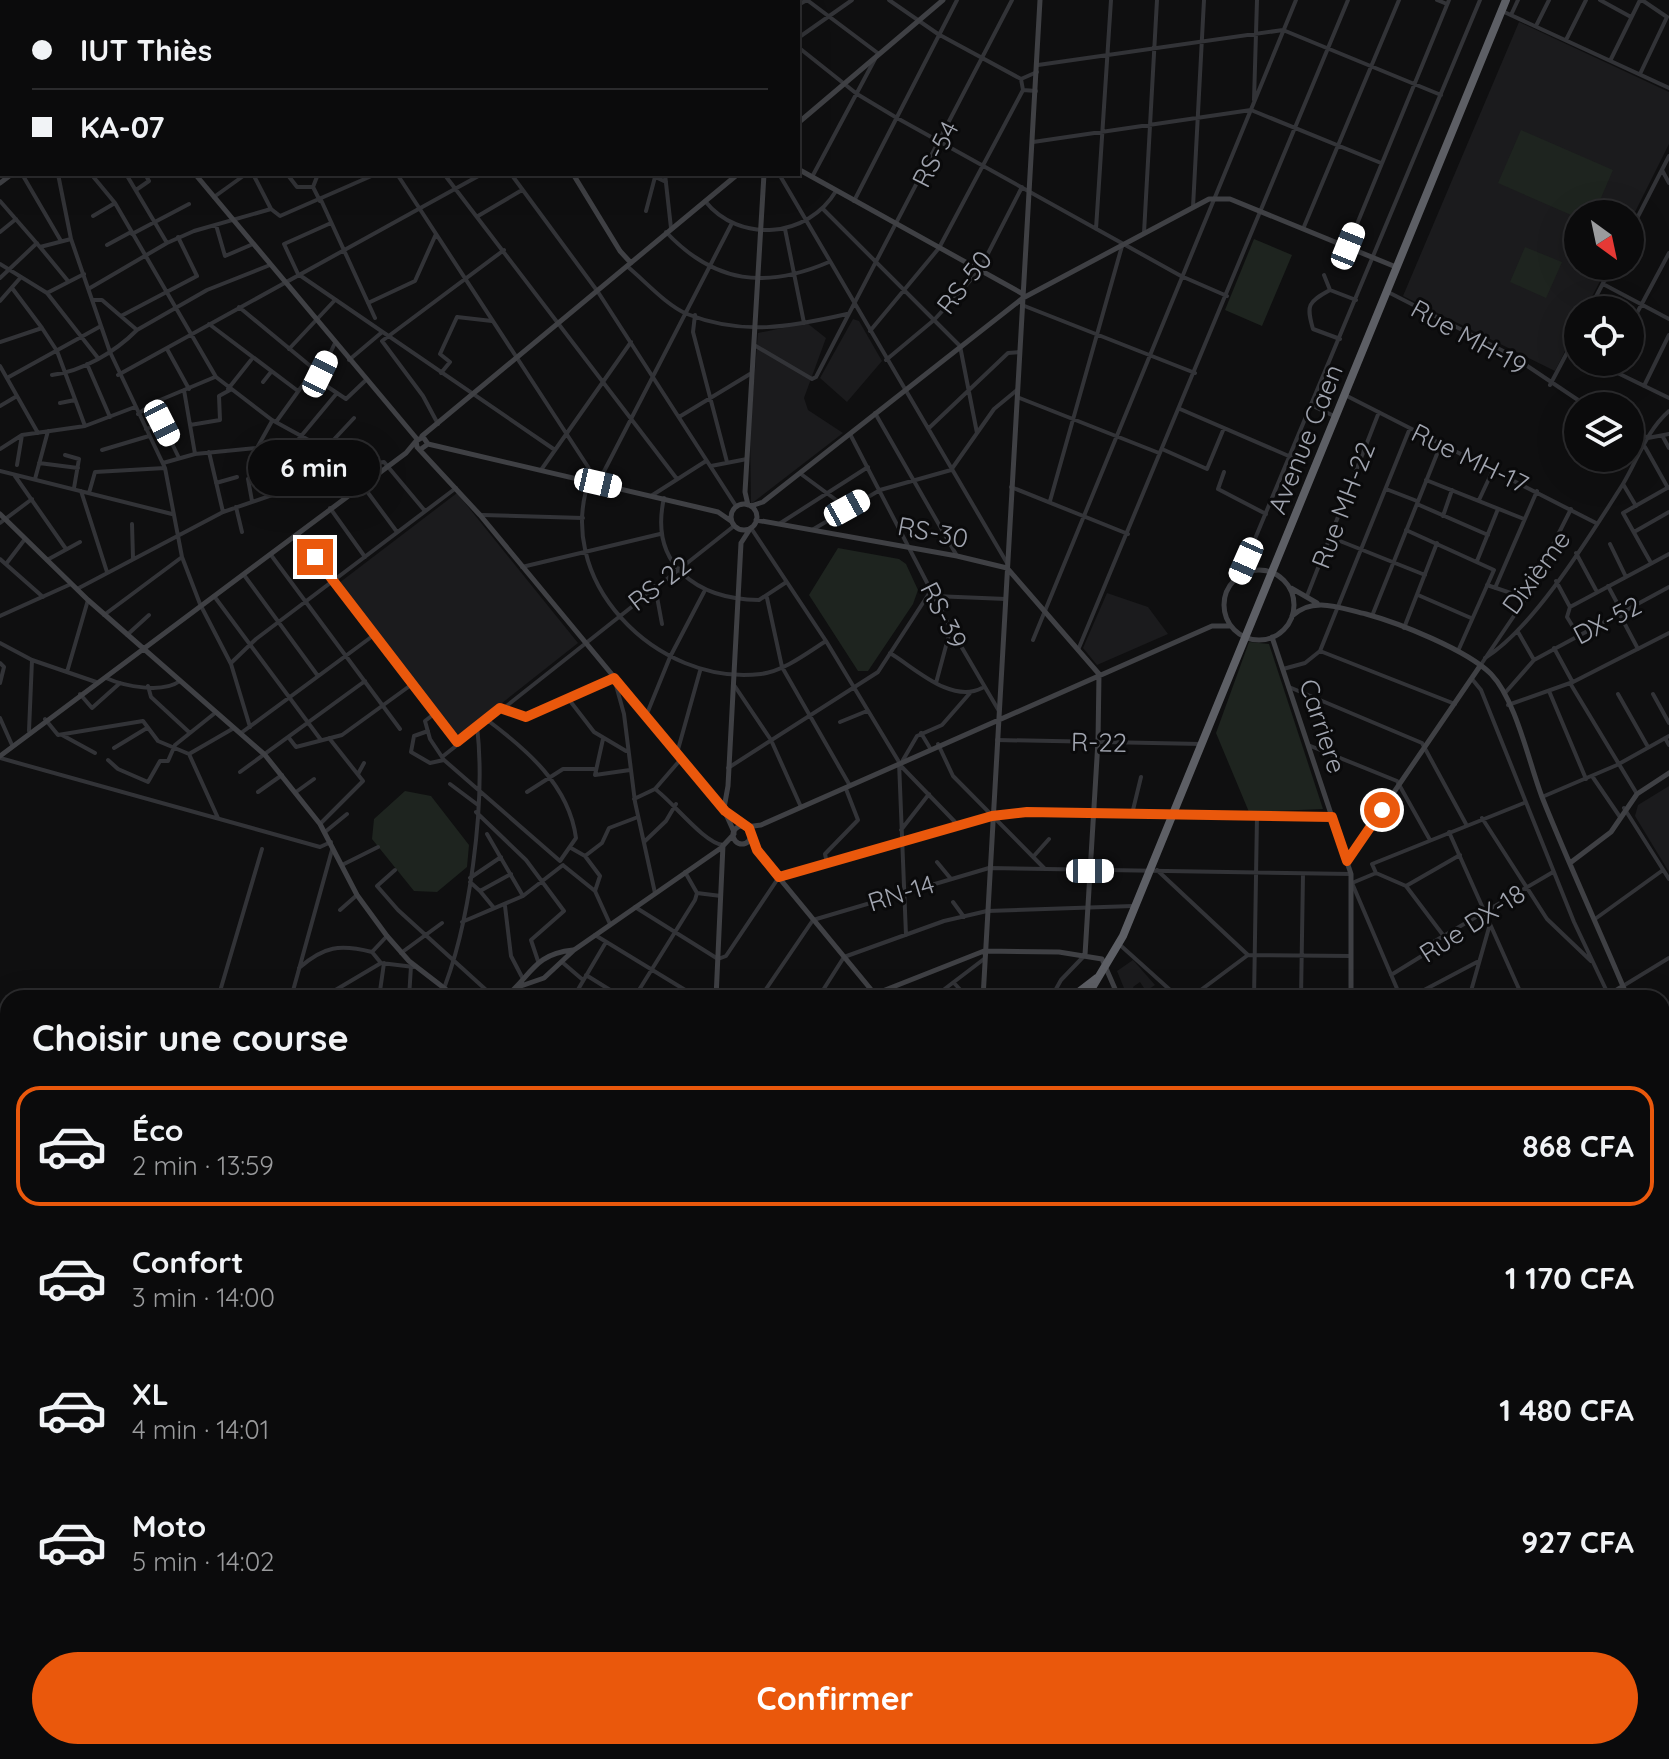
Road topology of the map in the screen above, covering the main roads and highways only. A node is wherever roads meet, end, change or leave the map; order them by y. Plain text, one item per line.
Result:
1 (1506, 0) edge
2 (1097, 978) junction
3 (1081, 990) edge
4 (1090, 990) edge

1 - 2 highway, Avenue Caen
2 - 3 highway, Avenue Caen
2 - 4 highway, Avenue Caen

